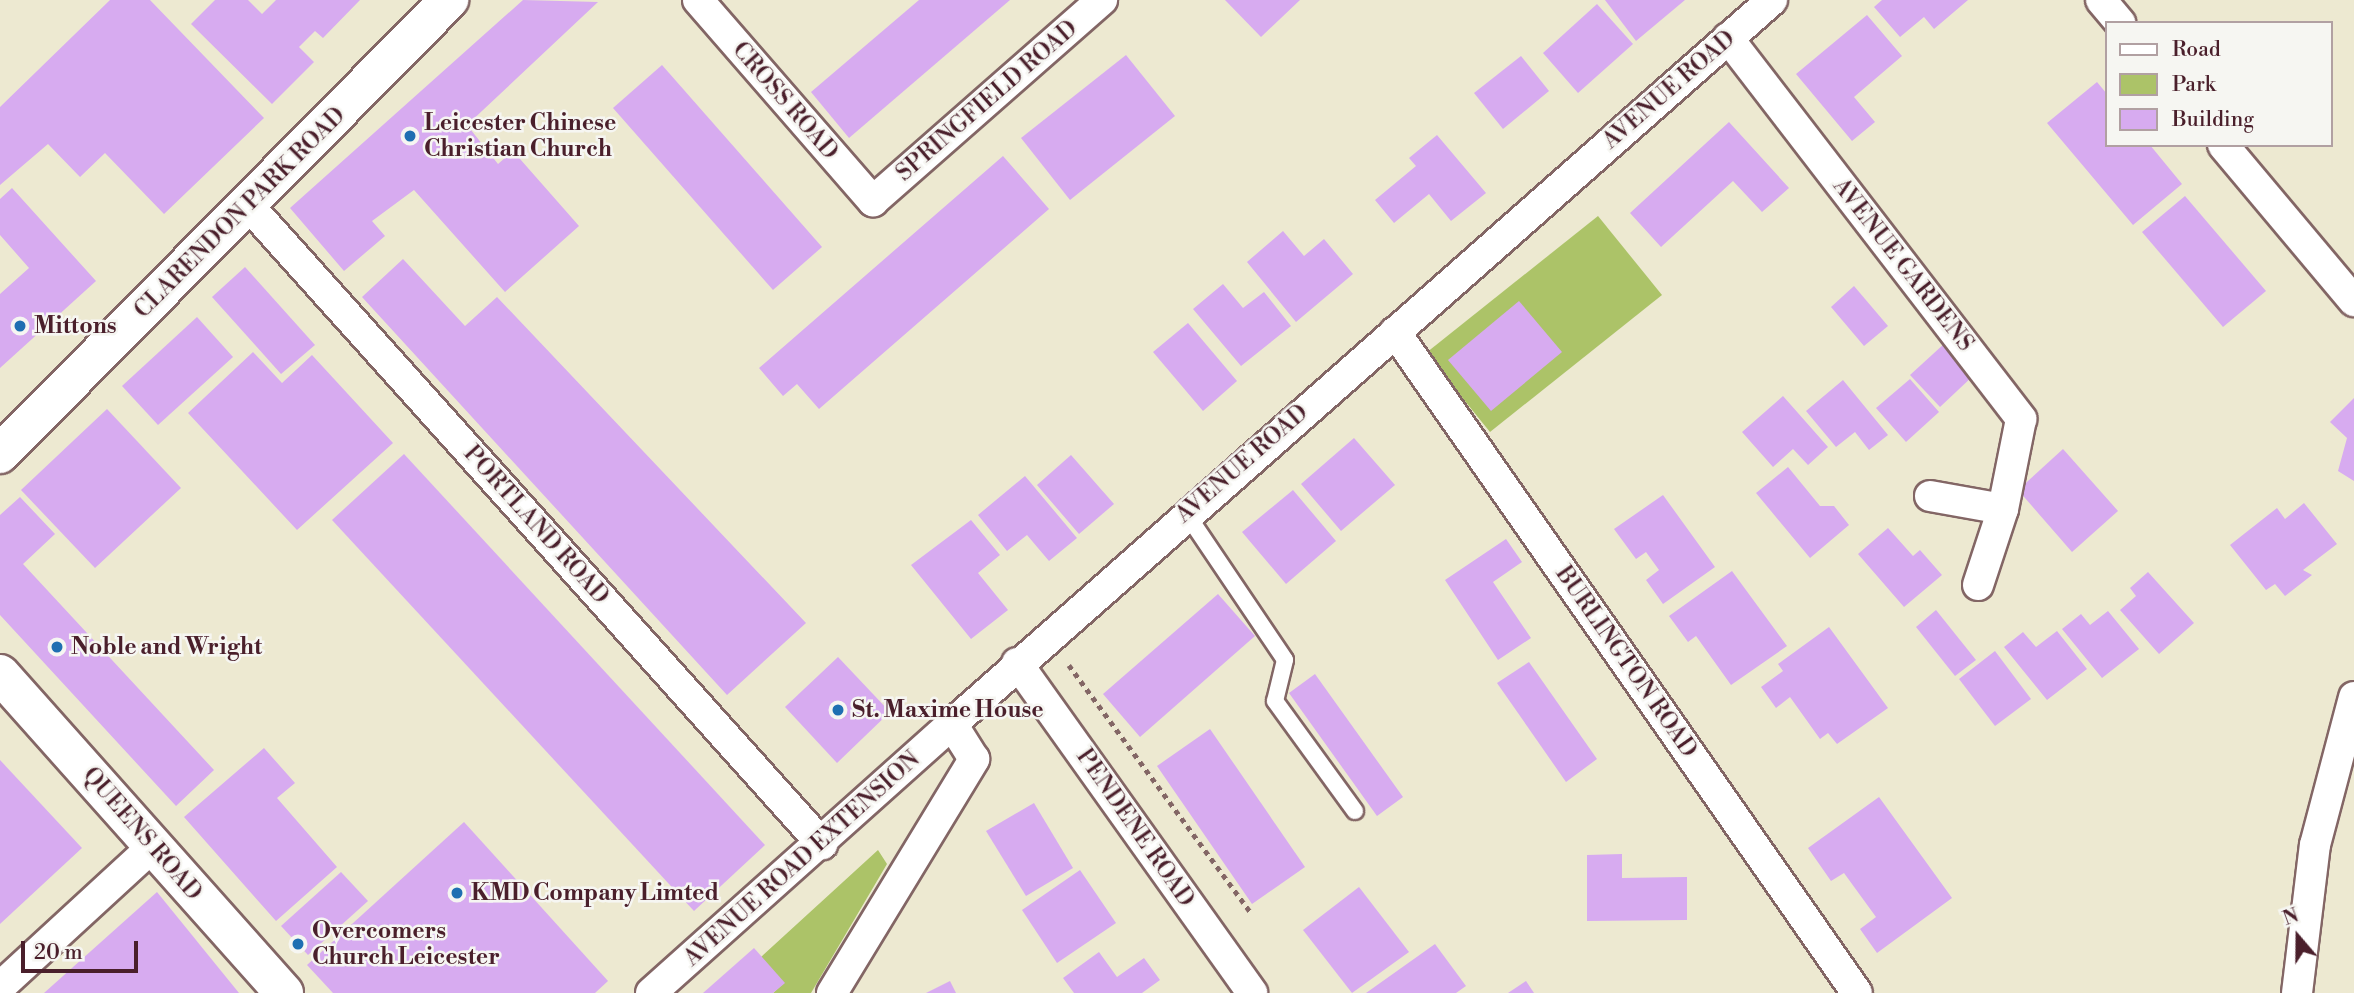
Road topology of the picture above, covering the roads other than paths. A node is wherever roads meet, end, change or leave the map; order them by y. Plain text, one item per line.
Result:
1 (449, 0) edge
2 (698, 0) edge
3 (1102, 0) edge
4 (1772, 0) edge
5 (2101, 0) edge
6 (2118, 21) edge
7 (1728, 38) junction
8 (2225, 147) edge
9 (873, 201) joint
10 (249, 206) junction
11 (2354, 301) edge
12 (1395, 332) junction
13 (0, 454) edge
14 (1930, 496) dead end
15 (2003, 509) junction
16 (1186, 513) junction
17 (1978, 585) dead end
18 (1017, 663) junction
19 (0, 674) edge
20 (2354, 697) edge
21 (953, 724) junction
22 (1354, 811) dead end
23 (822, 844) junction
24 (152, 847) junction
25 (0, 987) edge
26 (284, 993) edge
27 (651, 993) edge
28 (832, 993) edge
29 (1252, 993) edge
30 (1857, 993) edge
31 (2297, 993) edge

1 - 10 street, CLARENDON PARK ROAD
2 - 9 street, CROSS ROAD
3 - 9 street, SPRINGFIELD ROAD
4 - 7 street, AVENUE ROAD
5 - 6 street
7 - 12 street, AVENUE ROAD
7 - 15 street, AVENUE GARDENS
8 - 11 street
10 - 13 street, CLARENDON PARK ROAD
10 - 23 street, PORTLAND ROAD
12 - 16 street, AVENUE ROAD
12 - 30 street, BURLINGTON ROAD
14 - 15 street
15 - 17 street, AVENUE GARDENS
16 - 18 street, AVENUE ROAD
16 - 22 lane
18 - 21 street, AVENUE ROAD
18 - 29 street, PENDENE ROAD
19 - 24 street, QUEENS ROAD
20 - 31 street
21 - 23 street, AVENUE ROAD EXTENSION
21 - 28 street
23 - 27 street, AVENUE ROAD EXTENSION
24 - 25 street
24 - 26 street, QUEENS ROAD

